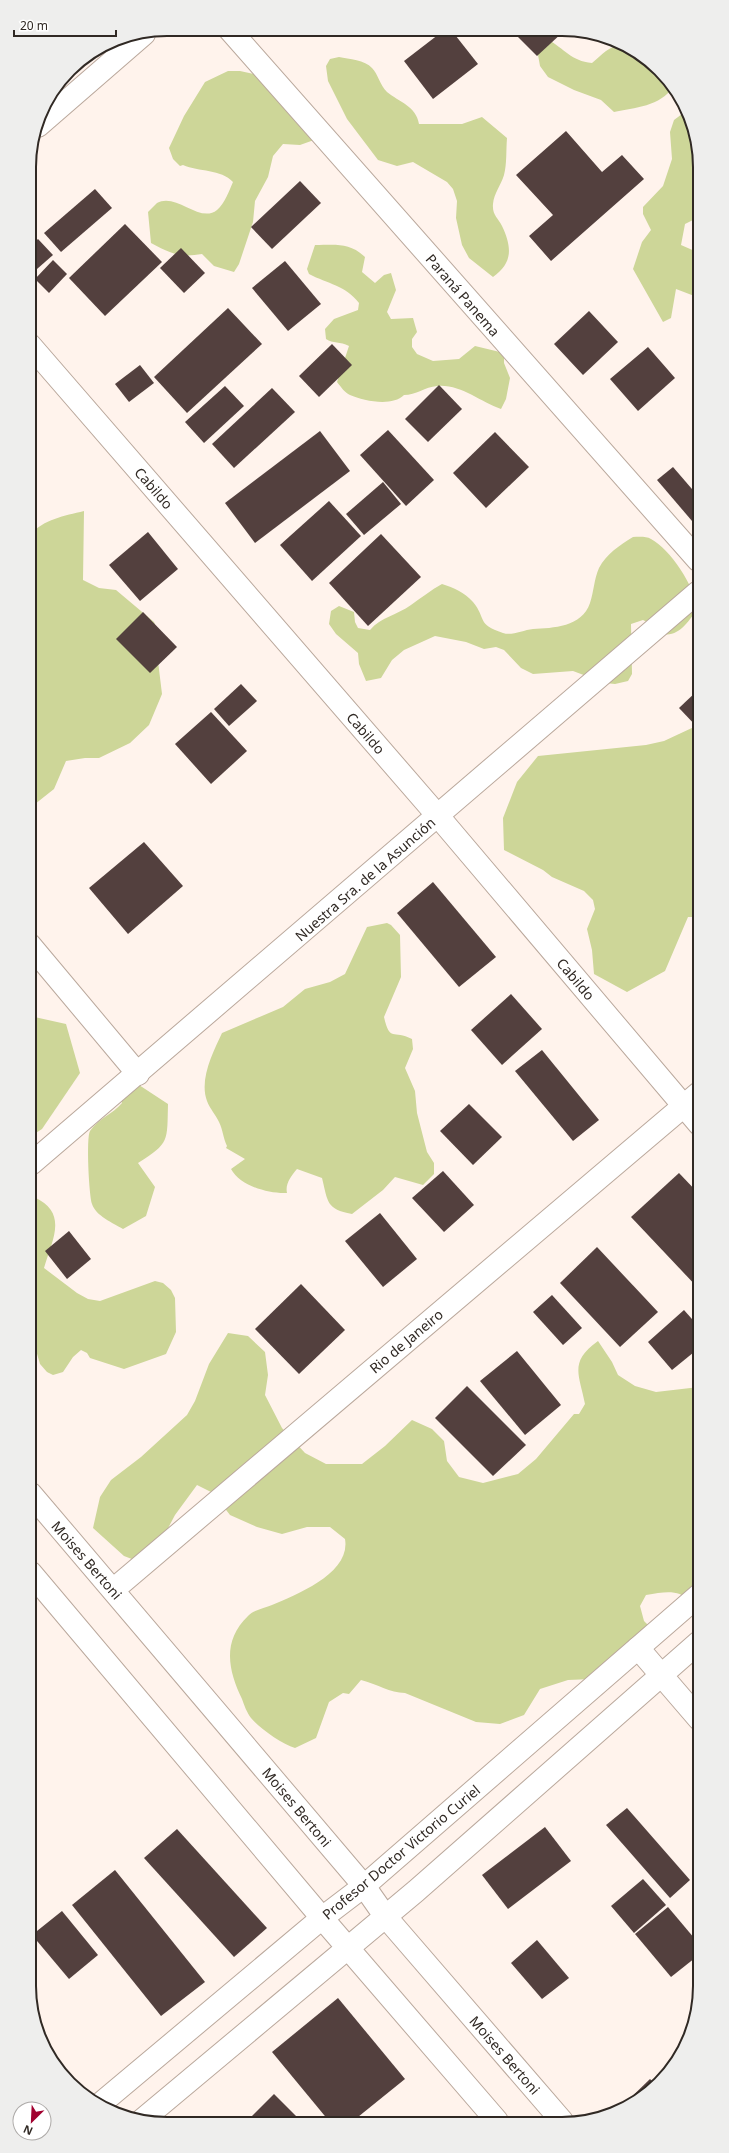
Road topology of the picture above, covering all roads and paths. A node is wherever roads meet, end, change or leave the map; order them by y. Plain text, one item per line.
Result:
1 (235, 36) edge
2 (138, 39) edge
3 (45, 120) edge
4 (36, 352) edge
5 (693, 554) edge
6 (693, 596) edge
7 (438, 816) junction
8 (36, 952) edge
9 (138, 1074) junction
10 (691, 1100) edge
11 (36, 1160) edge
12 (36, 1500) edge
13 (36, 1579) edge
14 (113, 1590) junction
15 (693, 1600) edge
16 (693, 1647) edge
17 (638, 1648) junction
18 (662, 1674) junction
19 (693, 1712) edge
20 (364, 1886) junction
21 (385, 1916) junction
22 (322, 1918) junction
23 (348, 1946) junction
24 (105, 2100) edge
25 (148, 2115) edge
26 (494, 2117) edge
27 (559, 2117) edge

1 - 5 street, Paraná Panema
2 - 3 street
4 - 7 street, Cabildo
6 - 7 street, Nuestra Sra. de la Asunción
7 - 9 street, Nuestra Sra. de la Asunción
7 - 10 street, Cabildo
8 - 9 street
9 - 11 street, Nuestra Sra. de la Asunción
10 - 14 street, Rio de Janeiro
12 - 14 street, Moises Bertoni
13 - 22 street
14 - 20 street, Moises Bertoni
15 - 17 street, Profesor Doctor Victorio Curiel
16 - 18 street
17 - 18 street
17 - 20 street, Profesor Doctor Victorio Curiel
18 - 19 street
18 - 21 street
20 - 21 street, Moises Bertoni
20 - 22 street, Profesor Doctor Victorio Curiel
21 - 23 street
21 - 27 street, Moises Bertoni
22 - 23 street
22 - 24 street, Profesor Doctor Victorio Curiel
23 - 25 street
23 - 26 street

